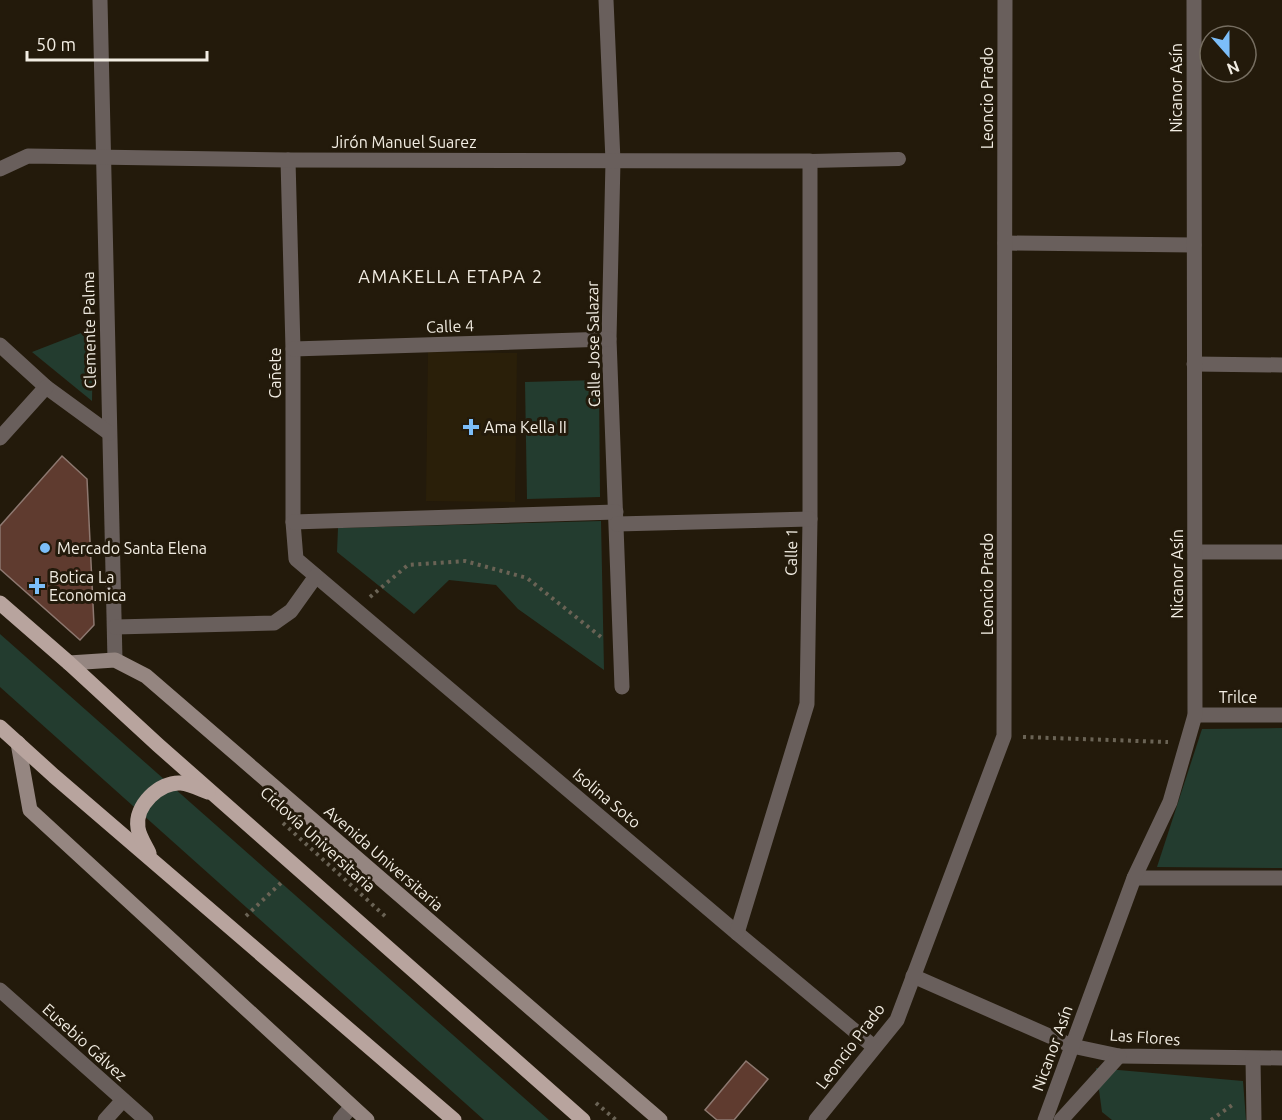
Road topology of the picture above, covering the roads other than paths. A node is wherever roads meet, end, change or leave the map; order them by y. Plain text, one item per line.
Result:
1 (100, 0) edge
2 (606, 0) edge
3 (1005, 0) edge
4 (1194, 0) edge
5 (103, 156) junction
6 (899, 159) dead end
7 (288, 160) junction
8 (613, 161) junction
9 (810, 161) junction
10 (0, 169) edge
11 (1005, 243) junction
12 (1194, 245) junction
13 (609, 339) junction
14 (0, 345) edge
15 (293, 349) junction
16 (1194, 364) junction
17 (1282, 365) edge
18 (46, 387) junction
19 (109, 434) junction
20 (0, 438) edge
21 (616, 518) junction
22 (810, 519) junction
23 (293, 522) junction
24 (1195, 552) junction
25 (1282, 552) edge
26 (316, 576) junction
27 (0, 603) edge
28 (115, 627) junction
29 (116, 660) junction
30 (69, 663) junction
31 (622, 687) dead end
32 (1195, 715) junction
33 (1282, 715) edge
34 (0, 727) edge
35 (18, 743) junction
36 (216, 794) junction
37 (151, 858) junction
38 (1134, 878) junction
39 (1282, 878) edge
40 (737, 933) junction
41 (914, 976) junction
42 (0, 990) edge
43 (1072, 1046) junction
44 (874, 1047) junction
45 (1119, 1056) junction
46 (1253, 1059) junction
47 (1282, 1059) edge
48 (123, 1100) junction
49 (351, 1107) junction
50 (1070, 1117) edge
51 (105, 1120) edge
52 (146, 1120) edge
53 (340, 1120) edge
54 (367, 1120) edge
55 (454, 1120) edge
56 (583, 1120) edge
57 (660, 1120) edge
58 (816, 1120) edge
59 (1045, 1120) edge
60 (1254, 1120) edge

1 - 5 street, Clemente Palma
2 - 8 street, Calle Jose Salazar
3 - 11 street, Leoncio Prado
4 - 12 street, Nicanor Asín
5 - 7 street, Jirón Manuel Suarez
5 - 10 street, Jirón Manuel Suarez
5 - 19 street, Clemente Palma
6 - 9 lane
7 - 8 street, Jirón Manuel Suarez
7 - 15 street, Cañete
8 - 9 street, Jirón Manuel Suarez
8 - 13 street, Calle Jose Salazar
9 - 22 street, Calle 1
11 - 12 street
11 - 41 street, Leoncio Prado
12 - 16 street, Nicanor Asín
13 - 15 street, Calle 4
13 - 21 street, Calle Jose Salazar
14 - 18 street
15 - 23 street, Cañete
16 - 17 street
16 - 24 street, Nicanor Asín
18 - 19 street
18 - 20 street
19 - 28 street, Clemente Palma
21 - 22 street
21 - 23 street
21 - 31 street, Calle Jose Salazar
22 - 40 street, Calle 1
23 - 26 street, Cañete
24 - 25 street
24 - 32 street, Nicanor Asín
26 - 28 street
26 - 40 street, Isolina Soto
27 - 30 main road
28 - 29 street, Clemente Palma
29 - 30 main road
29 - 57 main road, Avenida Universitaria
30 - 36 main road
32 - 33 street, Trilce
32 - 38 street, Nicanor Asín
34 - 35 main road
35 - 37 main road
35 - 49 main road
36 - 37 main road
36 - 56 main road
37 - 55 main road
38 - 39 street
38 - 43 street, Nicanor Asín
40 - 44 street, Isolina Soto
41 - 43 street, Las Flores
41 - 44 street, Leoncio Prado
42 - 48 street, Eusebio Gálvez
43 - 45 street, Las Flores
43 - 59 street, Nicanor Asín
44 - 58 street, Leoncio Prado
45 - 46 street, Las Flores
45 - 50 street
46 - 47 street, Las Flores
46 - 60 street
48 - 51 street
48 - 52 street, Eusebio Gálvez
49 - 53 street
49 - 54 main road

